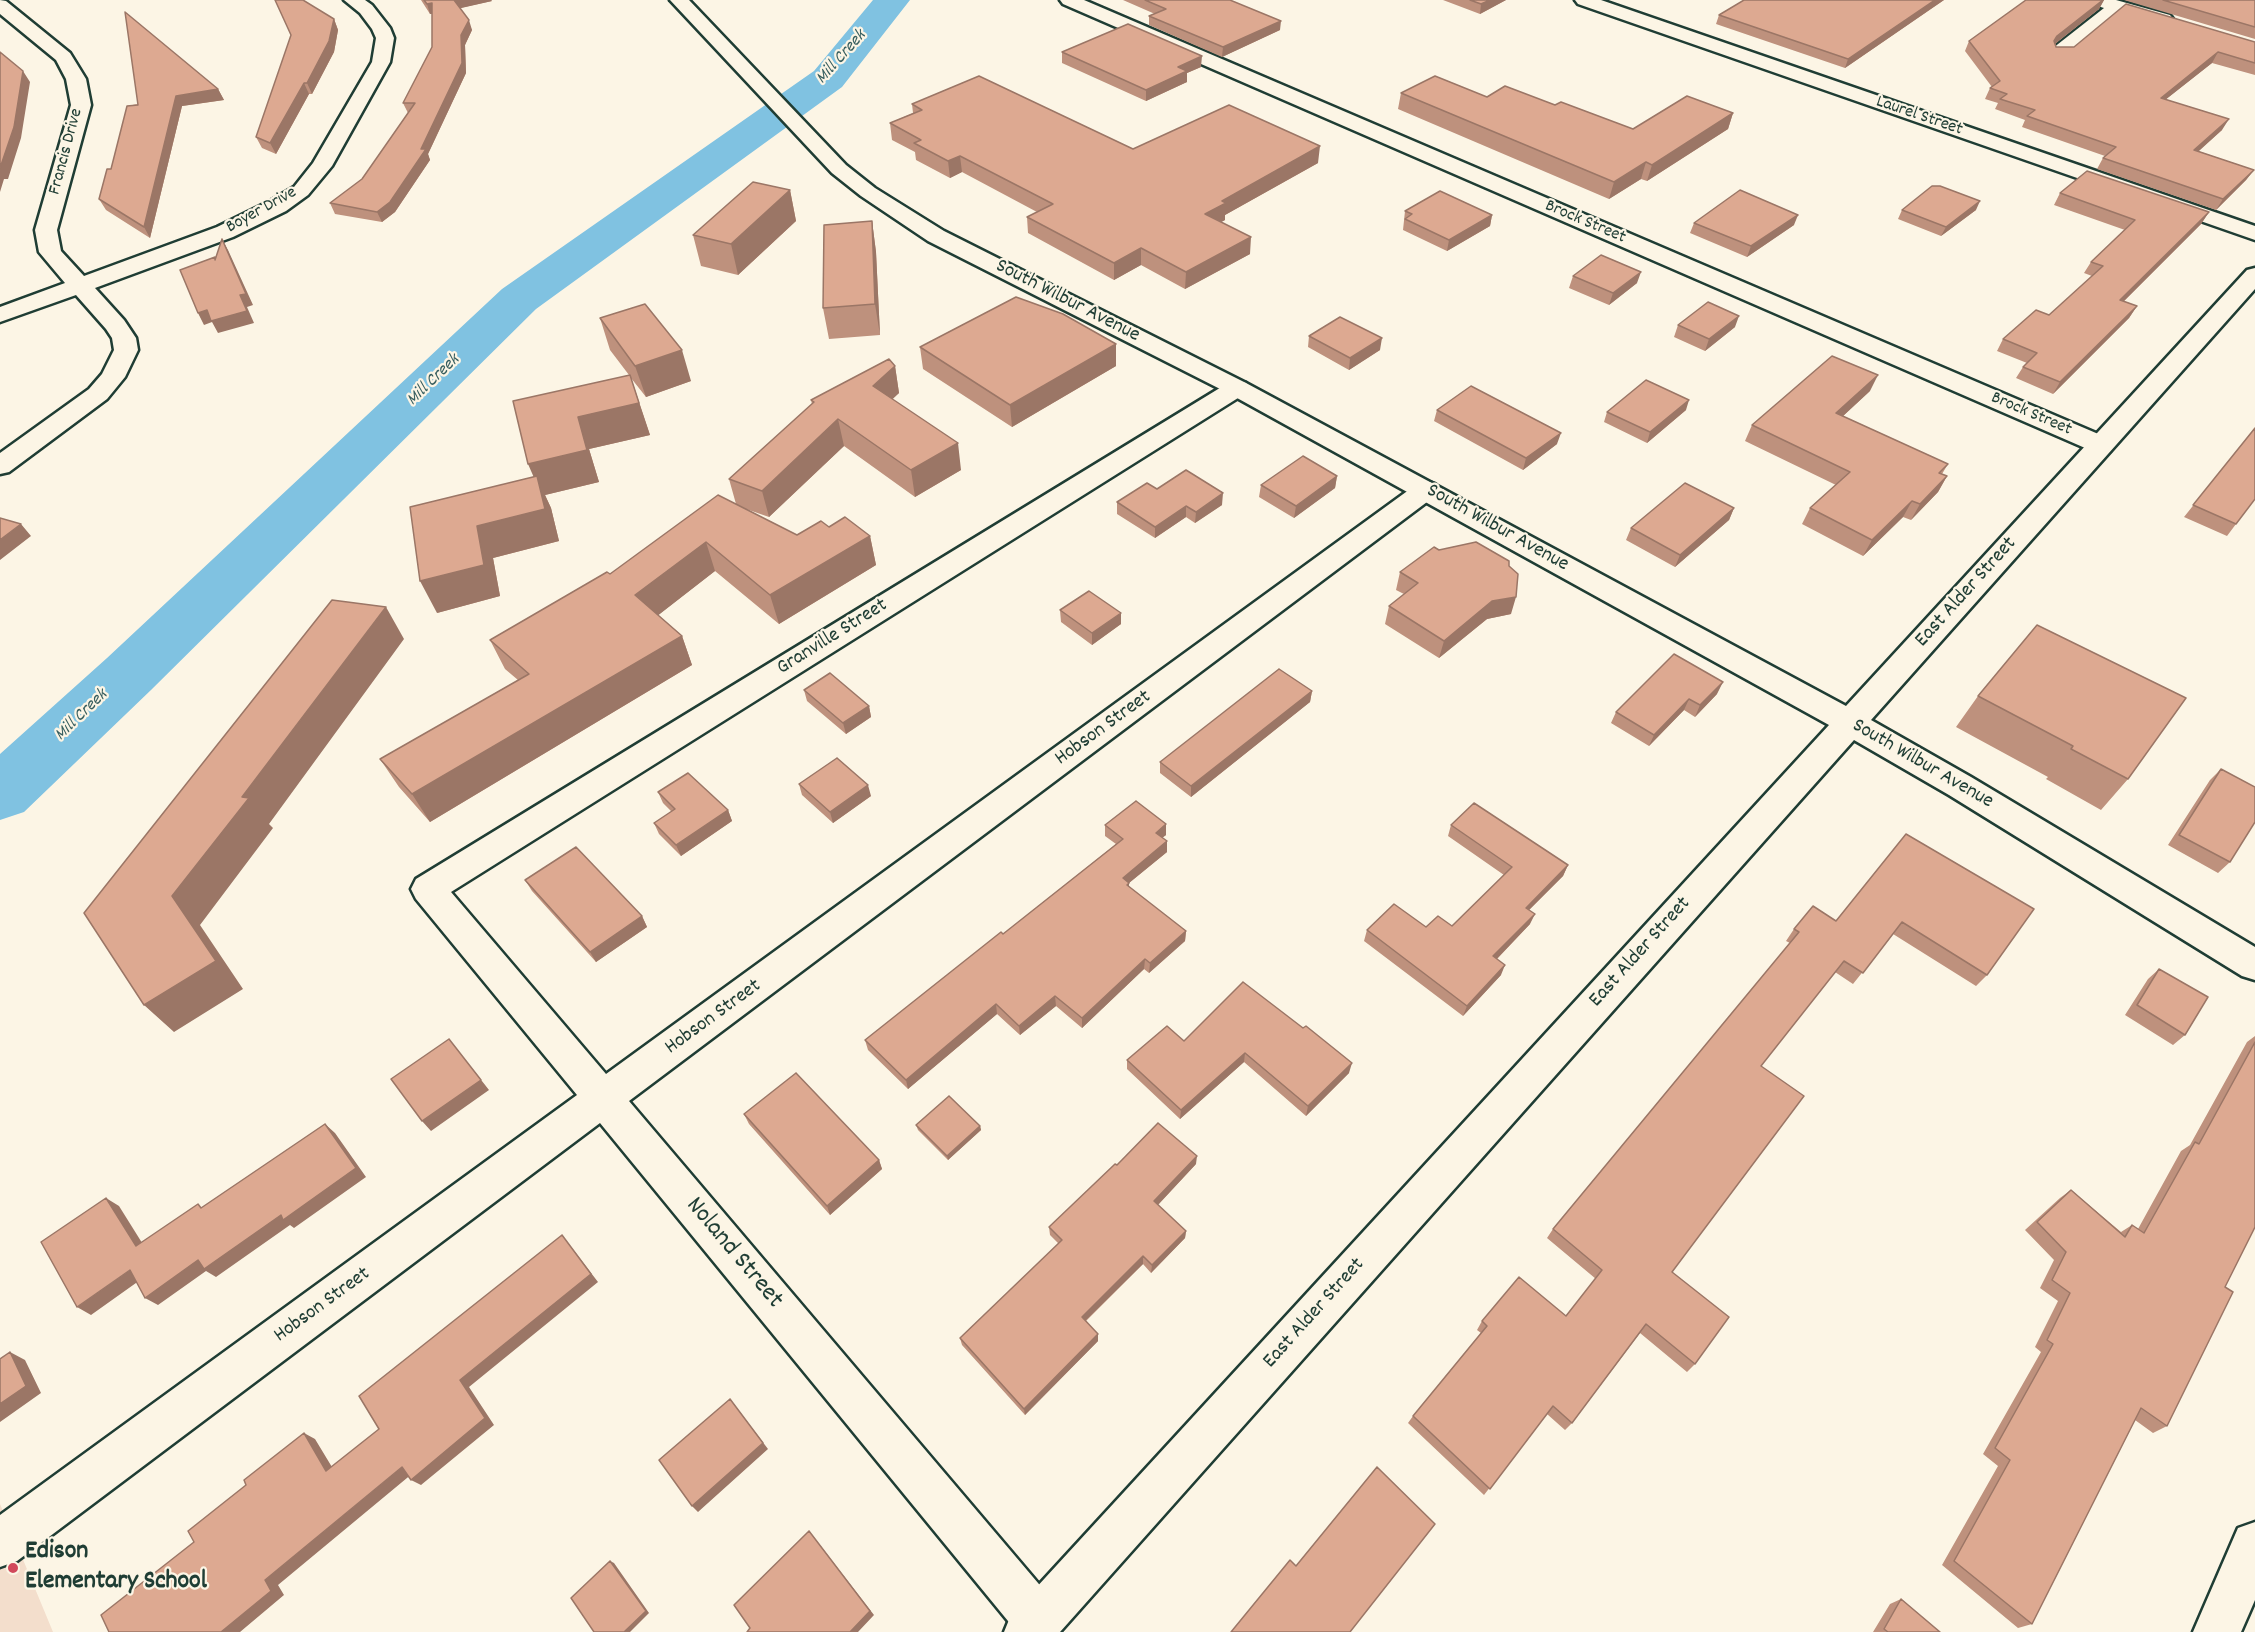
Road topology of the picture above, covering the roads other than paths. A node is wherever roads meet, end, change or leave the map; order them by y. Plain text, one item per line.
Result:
1 (353, 0) edge
2 (679, 0) edge
3 (1069, 0) edge
4 (1584, 0) edge
5 (2097, 0) edge
6 (0, 4) edge
7 (2117, 6) junction
8 (2186, 26) edge
9 (2060, 52) edge
10 (2255, 233) edge
11 (2253, 279) edge
12 (78, 286) junction
13 (0, 315) edge
14 (1237, 388) junction
15 (2101, 445) junction
16 (0, 466) edge
17 (1426, 490) junction
18 (1849, 722) junction
19 (428, 889) joint
20 (2255, 965) edge
21 (604, 1099) junction
22 (0, 1544) edge
23 (2255, 1545) edge
24 (1033, 1626) edge
25 (2217, 1632) edge

1 - 12 street, Boyer Drive
2 - 14 street, South Wilbur Avenue
3 - 15 street, Brock Street
4 - 10 street, Laurel Street
5 - 7 street
6 - 12 street, Francis Drive
7 - 8 street
7 - 9 street
11 - 15 street, East Alder Street
12 - 13 street, Boyer Drive
12 - 16 street, Francis Drive
14 - 17 street, South Wilbur Avenue
14 - 19 street, Granville Street
15 - 18 street, East Alder Street
17 - 18 street, South Wilbur Avenue
17 - 21 street, Hobson Street
18 - 20 street, South Wilbur Avenue
18 - 24 street, East Alder Street
19 - 21 street, Noland Street
21 - 22 street, Hobson Street
21 - 24 street, Noland Street
23 - 25 street

